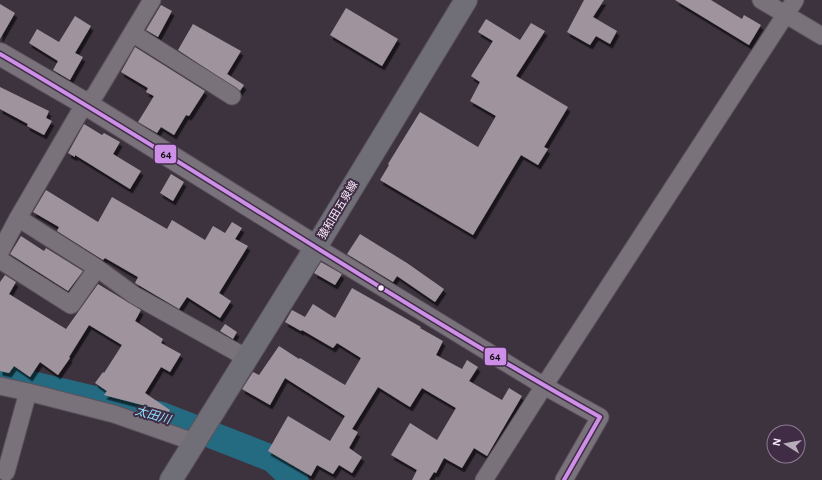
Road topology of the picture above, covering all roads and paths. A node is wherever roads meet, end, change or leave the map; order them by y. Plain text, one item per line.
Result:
1 (152, 0) edge
2 (466, 0) edge
3 (761, 0) edge
4 (795, 0) edge
5 (786, 15) junction
6 (132, 33) junction
7 (822, 36) edge
8 (0, 54) edge
9 (232, 96) dead end
10 (86, 104) junction
11 (18, 218) junction
12 (316, 247) junction
13 (0, 252) edge
14 (0, 260) edge
15 (97, 268) junction
16 (247, 358) junction
17 (0, 386) edge
18 (544, 386) junction
19 (28, 392) junction
20 (194, 442) junction
21 (6, 472) dead end
22 (171, 480) edge
23 (484, 480) edge
24 (564, 480) edge

1 - 6 street
2 - 12 main road, 猿和田五泉線
3 - 5 street
4 - 5 street
5 - 7 street
5 - 18 street
6 - 9 street
6 - 10 street
8 - 10 street
10 - 11 street
10 - 12 street
11 - 13 street
11 - 15 street
12 - 16 main road, 猿和田五泉線
12 - 18 street
14 - 15 street
15 - 16 street
16 - 20 main road, 猿和田五泉線
17 - 19 street
18 - 23 street
18 - 24 street
19 - 20 street
19 - 21 street
20 - 22 main road, 猿和田五泉線

